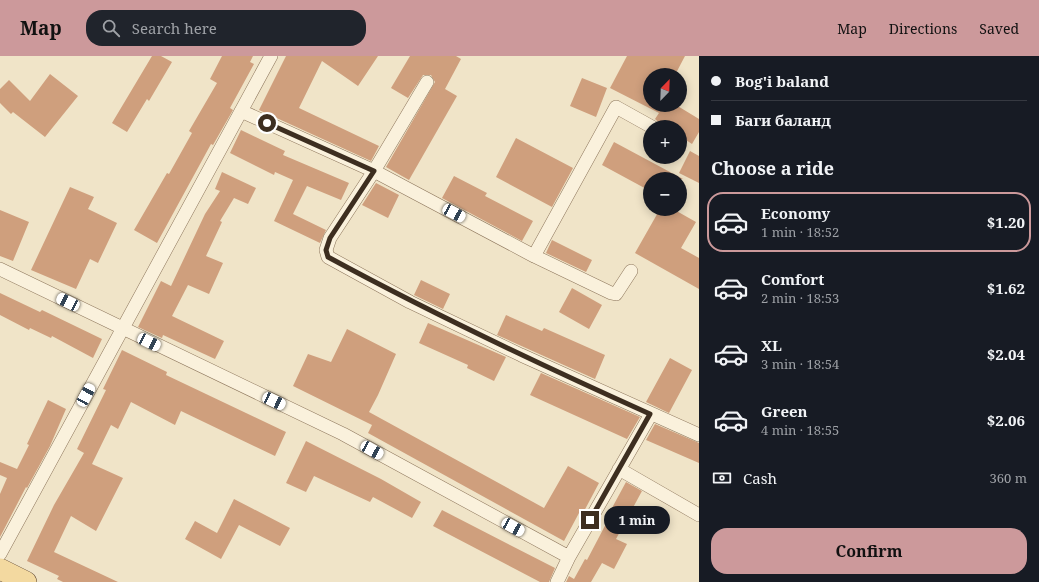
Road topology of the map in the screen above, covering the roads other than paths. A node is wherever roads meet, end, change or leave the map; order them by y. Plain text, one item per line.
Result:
1 (271, 56) edge
2 (427, 82) dead end
3 (241, 111) junction
4 (643, 122) edge
5 (374, 171) junction
6 (534, 256) junction
7 (0, 269) edge
8 (631, 271) dead end
9 (122, 328) junction
10 (650, 414) junction
11 (699, 434) edge
12 (619, 469) junction
13 (699, 515) edge
14 (0, 554) edge
15 (569, 557) junction
16 (0, 569) edge
17 (26, 582) edge
18 (557, 582) edge

1 - 3 street
2 - 5 street
3 - 5 street
3 - 9 street
4 - 6 street
5 - 6 street
5 - 10 street
6 - 8 street
7 - 9 street
9 - 14 street
9 - 15 street
10 - 11 street
10 - 12 street
12 - 13 street
12 - 15 street
15 - 18 street
16 - 17 main road

